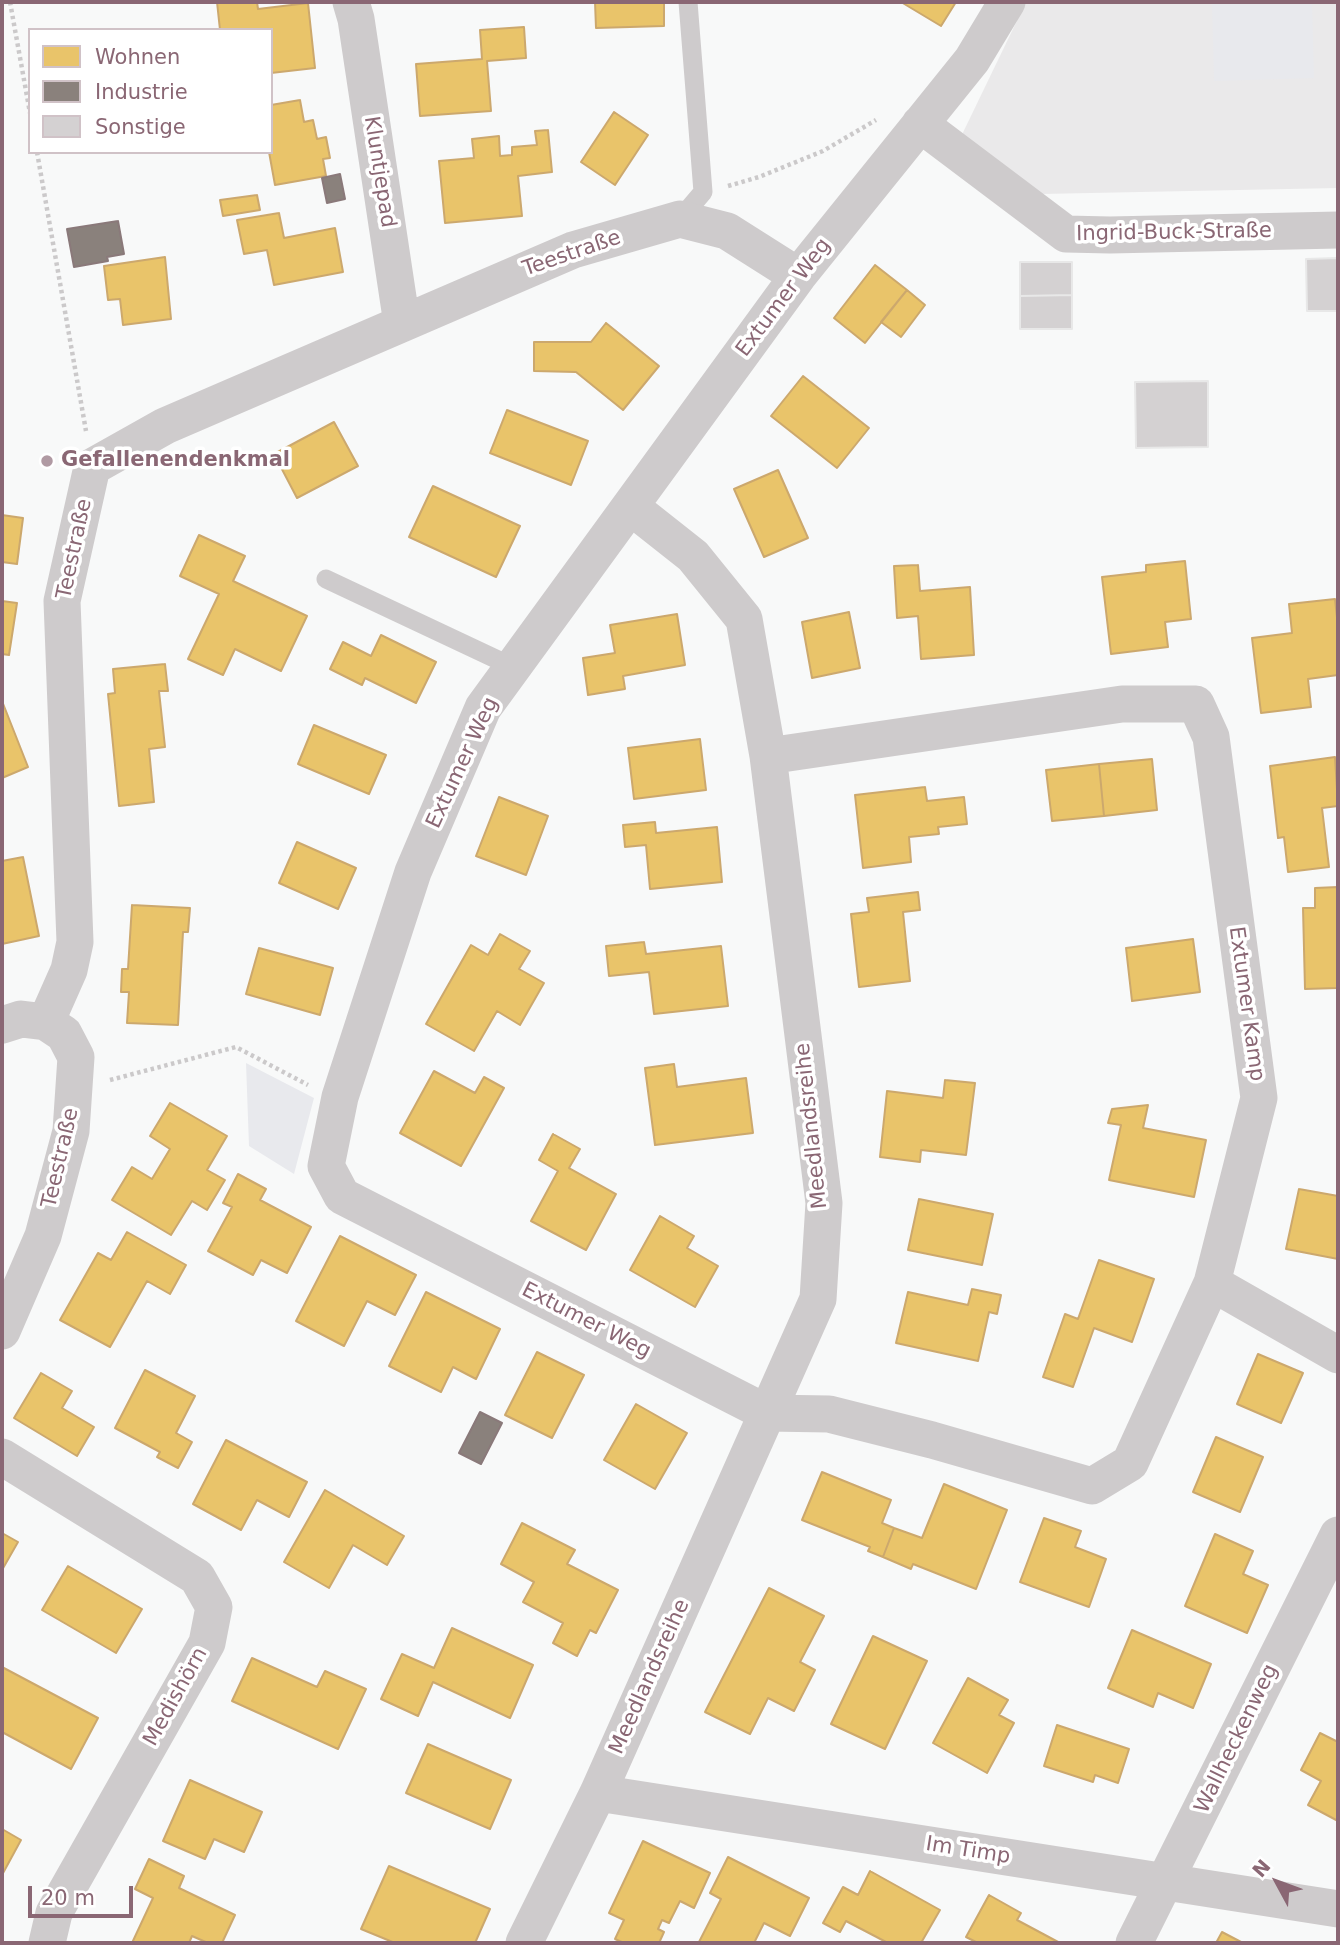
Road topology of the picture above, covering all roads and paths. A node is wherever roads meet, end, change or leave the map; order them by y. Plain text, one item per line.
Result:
1 (10, 2) edge
2 (688, 2) edge
3 (1007, 2) edge
4 (359, 8) edge
5 (28, 102) edge
6 (878, 118) dead end
7 (920, 124) junction
8 (37, 154) edge
9 (691, 206) junction
10 (1338, 230) edge
11 (798, 276) junction
12 (402, 324) junction
13 (92, 467) junction
14 (631, 507) junction
15 (326, 579) dead end
16 (513, 667) junction
17 (768, 756) junction
18 (46, 1022) junction
19 (2, 1025) edge
20 (76, 1089) junction
21 (339, 1101) junction
22 (1212, 1283) junction
23 (2, 1331) edge
24 (1338, 1355) edge
25 (767, 1413) junction
26 (2, 1457) edge
27 (1338, 1535) edge
28 (598, 1793) junction
29 (1163, 1881) junction
30 (1338, 1909) edge
31 (47, 1943) edge
32 (524, 1943) edge
33 (1134, 1943) edge

1 - 5 path
2 - 9 lane
3 - 7 street, Extumer Weg
4 - 12 street, Kluntjepad
6 - 9 path
7 - 10 street, Ingrid-Buck-Straße
7 - 11 street, Extumer Weg
8 - 13 path
9 - 11 street
9 - 12 street, Teestraße
11 - 14 street, Extumer Weg
12 - 13 street, Teestraße
13 - 18 street, Teestraße
14 - 16 street, Extumer Weg
14 - 17 street, Meedlandsreihe
15 - 16 lane
16 - 21 street, Extumer Weg
17 - 22 street, Extumer Kamp
17 - 25 street, Meedlandsreihe
18 - 19 street
18 - 20 street, Teestraße
20 - 21 path
20 - 23 street, Teestraße
21 - 25 street, Extumer Weg
22 - 24 street
22 - 25 street, Extumer Kamp
25 - 28 street, Meedlandsreihe
26 - 31 street, Medishörn
27 - 29 street, Wallheckenweg
28 - 29 street, Im Timp
28 - 32 street, Meedlandsreihe
29 - 30 street, Im Timp
29 - 33 street, Wallheckenweg

